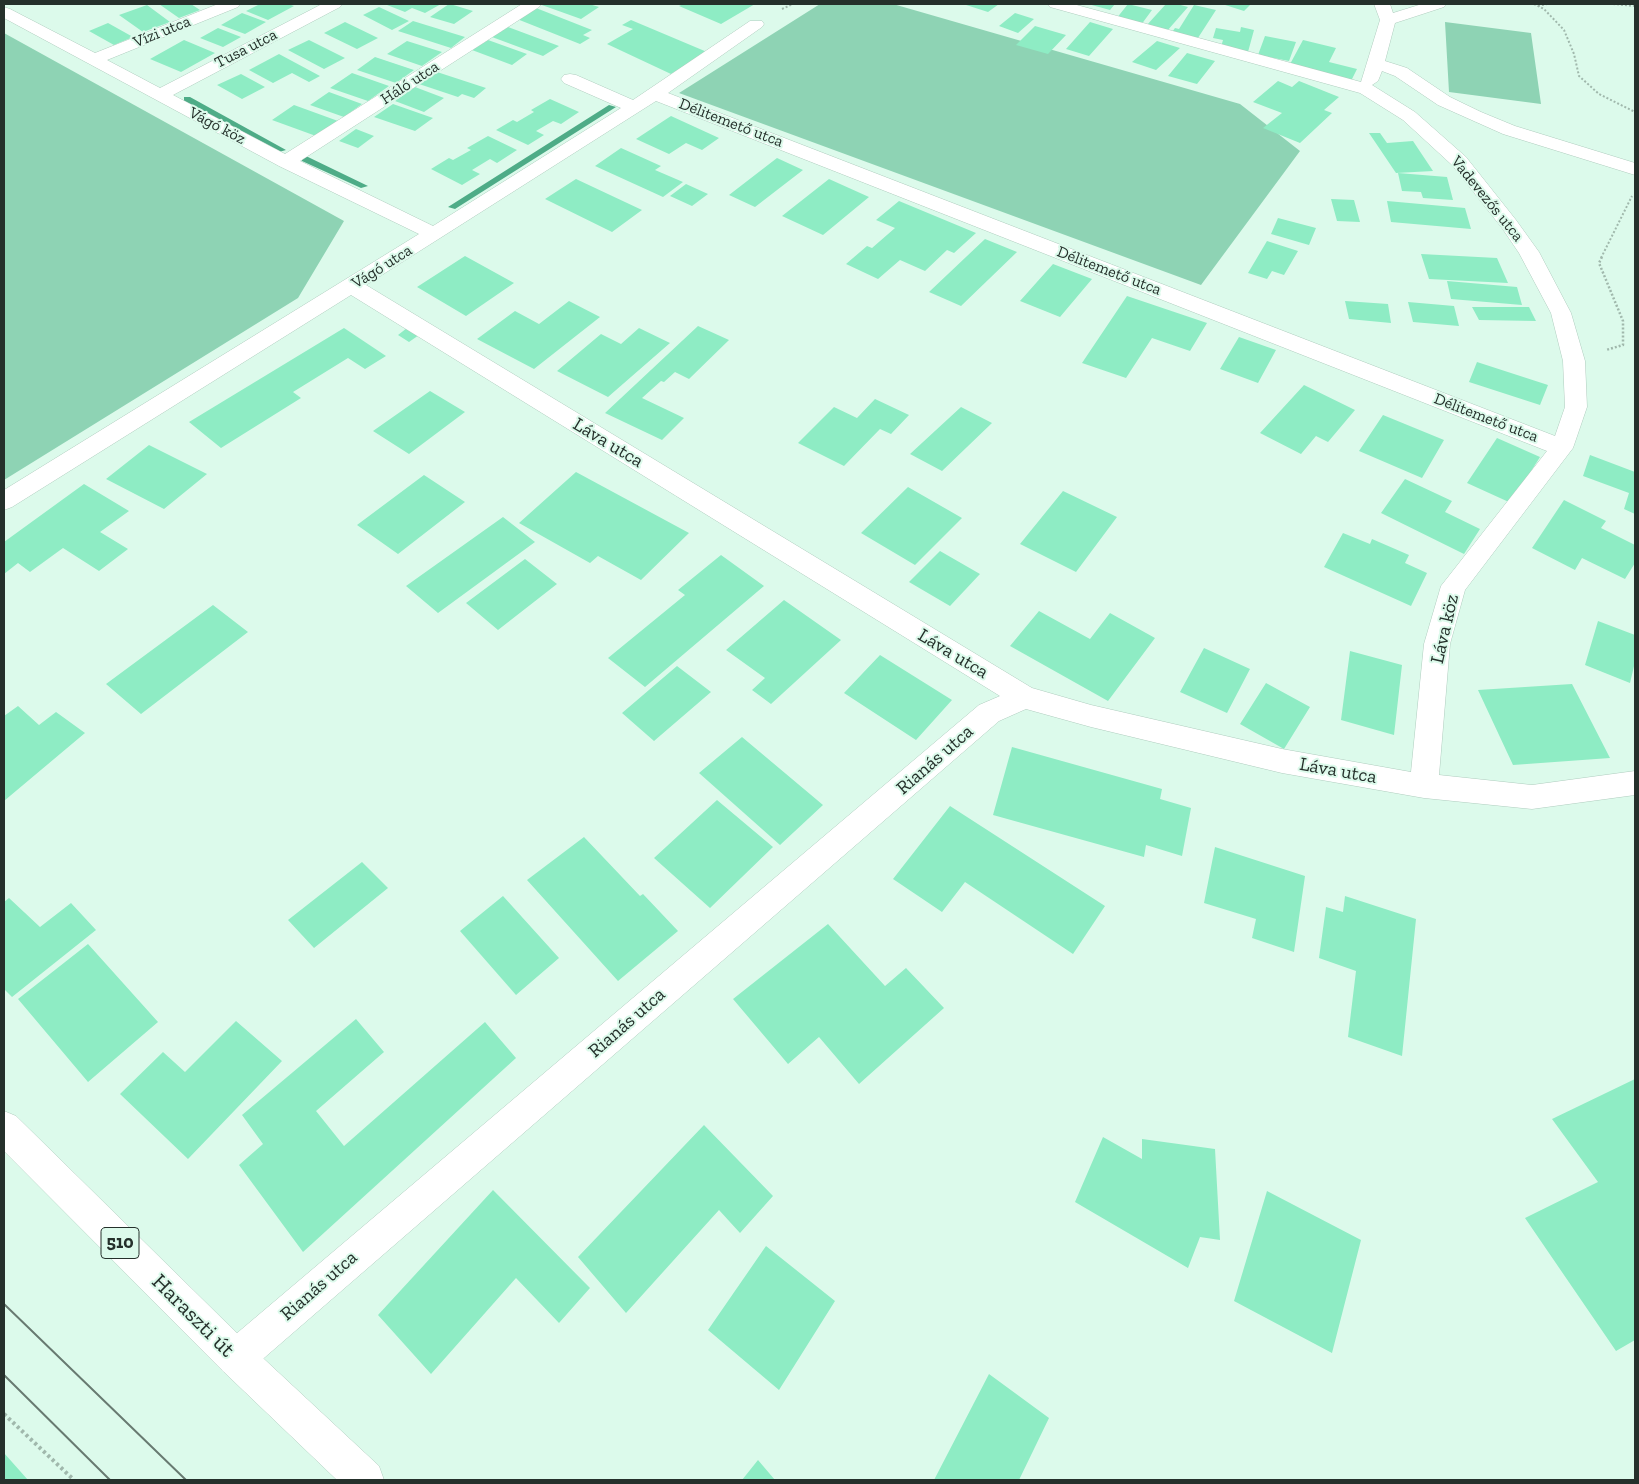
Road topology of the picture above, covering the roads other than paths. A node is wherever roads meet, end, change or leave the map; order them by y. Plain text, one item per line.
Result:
1 (232, 4) edge
2 (334, 4) edge
3 (533, 4) edge
4 (1056, 4) edge
5 (1382, 4) edge
6 (1438, 4) edge
7 (4, 12) edge
8 (1388, 20) junction
9 (756, 24) dead end
10 (93, 60) junction
11 (1376, 63) junction
12 (570, 79) dead end
13 (1366, 89) junction
14 (655, 94) junction
15 (159, 95) junction
16 (634, 107) junction
17 (286, 162) junction
18 (1635, 169) edge
19 (434, 234) junction
20 (352, 286) junction
21 (1562, 448) junction
22 (4, 501) edge
23 (1024, 697) junction
24 (1635, 783) edge
25 (1424, 786) junction
26 (4, 1128) edge
27 (236, 1358) junction
28 (365, 1480) edge

1 - 10 street, Vízi utca
2 - 15 street, Tusa utca
3 - 17 street, Háló utca
4 - 13 street, Vadevezős utca
5 - 8 street
6 - 8 street
7 - 10 street, Vágó köz
8 - 11 street
9 - 14 street, Vágó utca
10 - 15 street, Vágó köz
11 - 13 street
11 - 18 street
12 - 16 street
13 - 21 street, Vadevezős utca
14 - 16 street, Vágó utca
14 - 21 street, Délitemető utca
15 - 17 street, Vágó köz
16 - 19 street, Vágó utca
17 - 19 street, Vágó köz
19 - 20 street, Vágó utca
20 - 22 street, Vágó utca
20 - 23 street, Láva utca
21 - 25 street, Láva köz
23 - 25 street, Láva utca
23 - 27 street, Rianás utca
24 - 25 street, Láva utca
26 - 27 street, Haraszti út / 510
27 - 28 street, Haraszti út / 510

